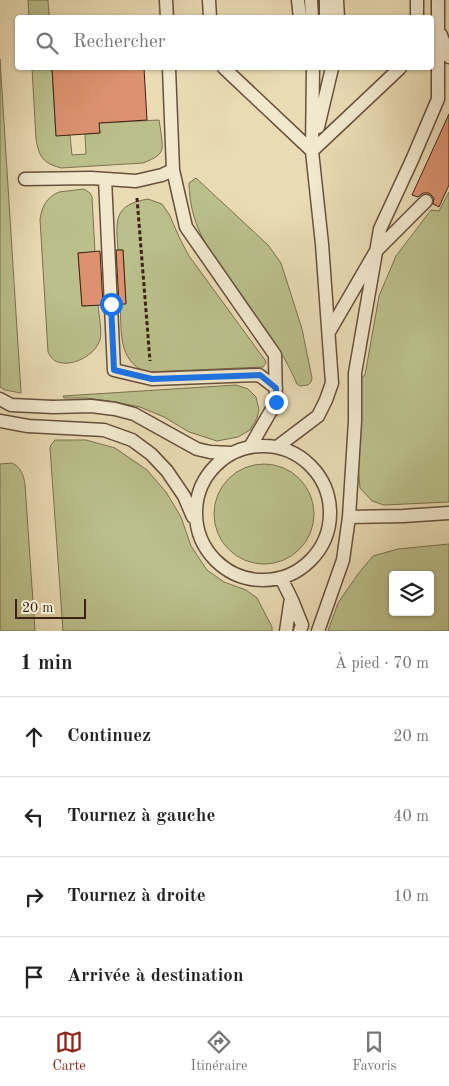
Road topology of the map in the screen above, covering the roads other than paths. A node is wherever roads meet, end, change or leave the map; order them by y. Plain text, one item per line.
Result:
1 (166, 0) edge
2 (209, 0) edge
3 (298, 0) edge
4 (312, 0) edge
5 (326, 0) edge
6 (337, 0) edge
7 (417, 0) edge
8 (438, 0) edge
9 (167, 15) edge
10 (210, 15) edge
11 (300, 15) edge
12 (312, 15) edge
13 (326, 15) edge
14 (338, 15) edge
15 (418, 15) edge
16 (438, 28) junction
17 (449, 57) edge
18 (169, 70) edge
19 (226, 70) edge
20 (305, 70) edge
21 (313, 70) edge
22 (324, 70) edge
23 (332, 70) edge
24 (398, 70) edge
25 (312, 151) junction
26 (173, 170) junction
27 (25, 179) dead end
28 (105, 179) junction
29 (426, 201) dead end
30 (376, 251) junction
31 (329, 332) junction
32 (276, 388) junction
33 (0, 399) edge
34 (0, 420) edge
35 (277, 447) junction
36 (250, 448) junction
37 (231, 452) junction
38 (449, 513) edge
39 (349, 517) junction
40 (196, 524) junction
41 (282, 580) junction
42 (291, 598) junction
43 (286, 631) edge
44 (300, 631) edge
45 (318, 631) edge

1 - 9 lane
2 - 10 lane
3 - 11 lane
4 - 12 lane
5 - 13 lane
6 - 14 lane
7 - 15 lane
8 - 16 lane
16 - 17 lane
16 - 30 lane
18 - 26 lane
19 - 25 lane
20 - 25 lane
21 - 25 lane
22 - 25 lane
23 - 25 lane
24 - 25 lane
25 - 31 lane
26 - 28 lane
26 - 32 lane
27 - 28 lane
28 - 32 lane
29 - 30 lane
30 - 31 lane
30 - 39 lane
31 - 35 lane
32 - 36 lane
33 - 37 lane
34 - 40 lane
35 - 36 lane
35 - 41 lane
36 - 37 lane
37 - 40 lane
38 - 39 lane
39 - 45 lane
40 - 41 lane
41 - 42 lane
42 - 43 lane
42 - 44 lane

